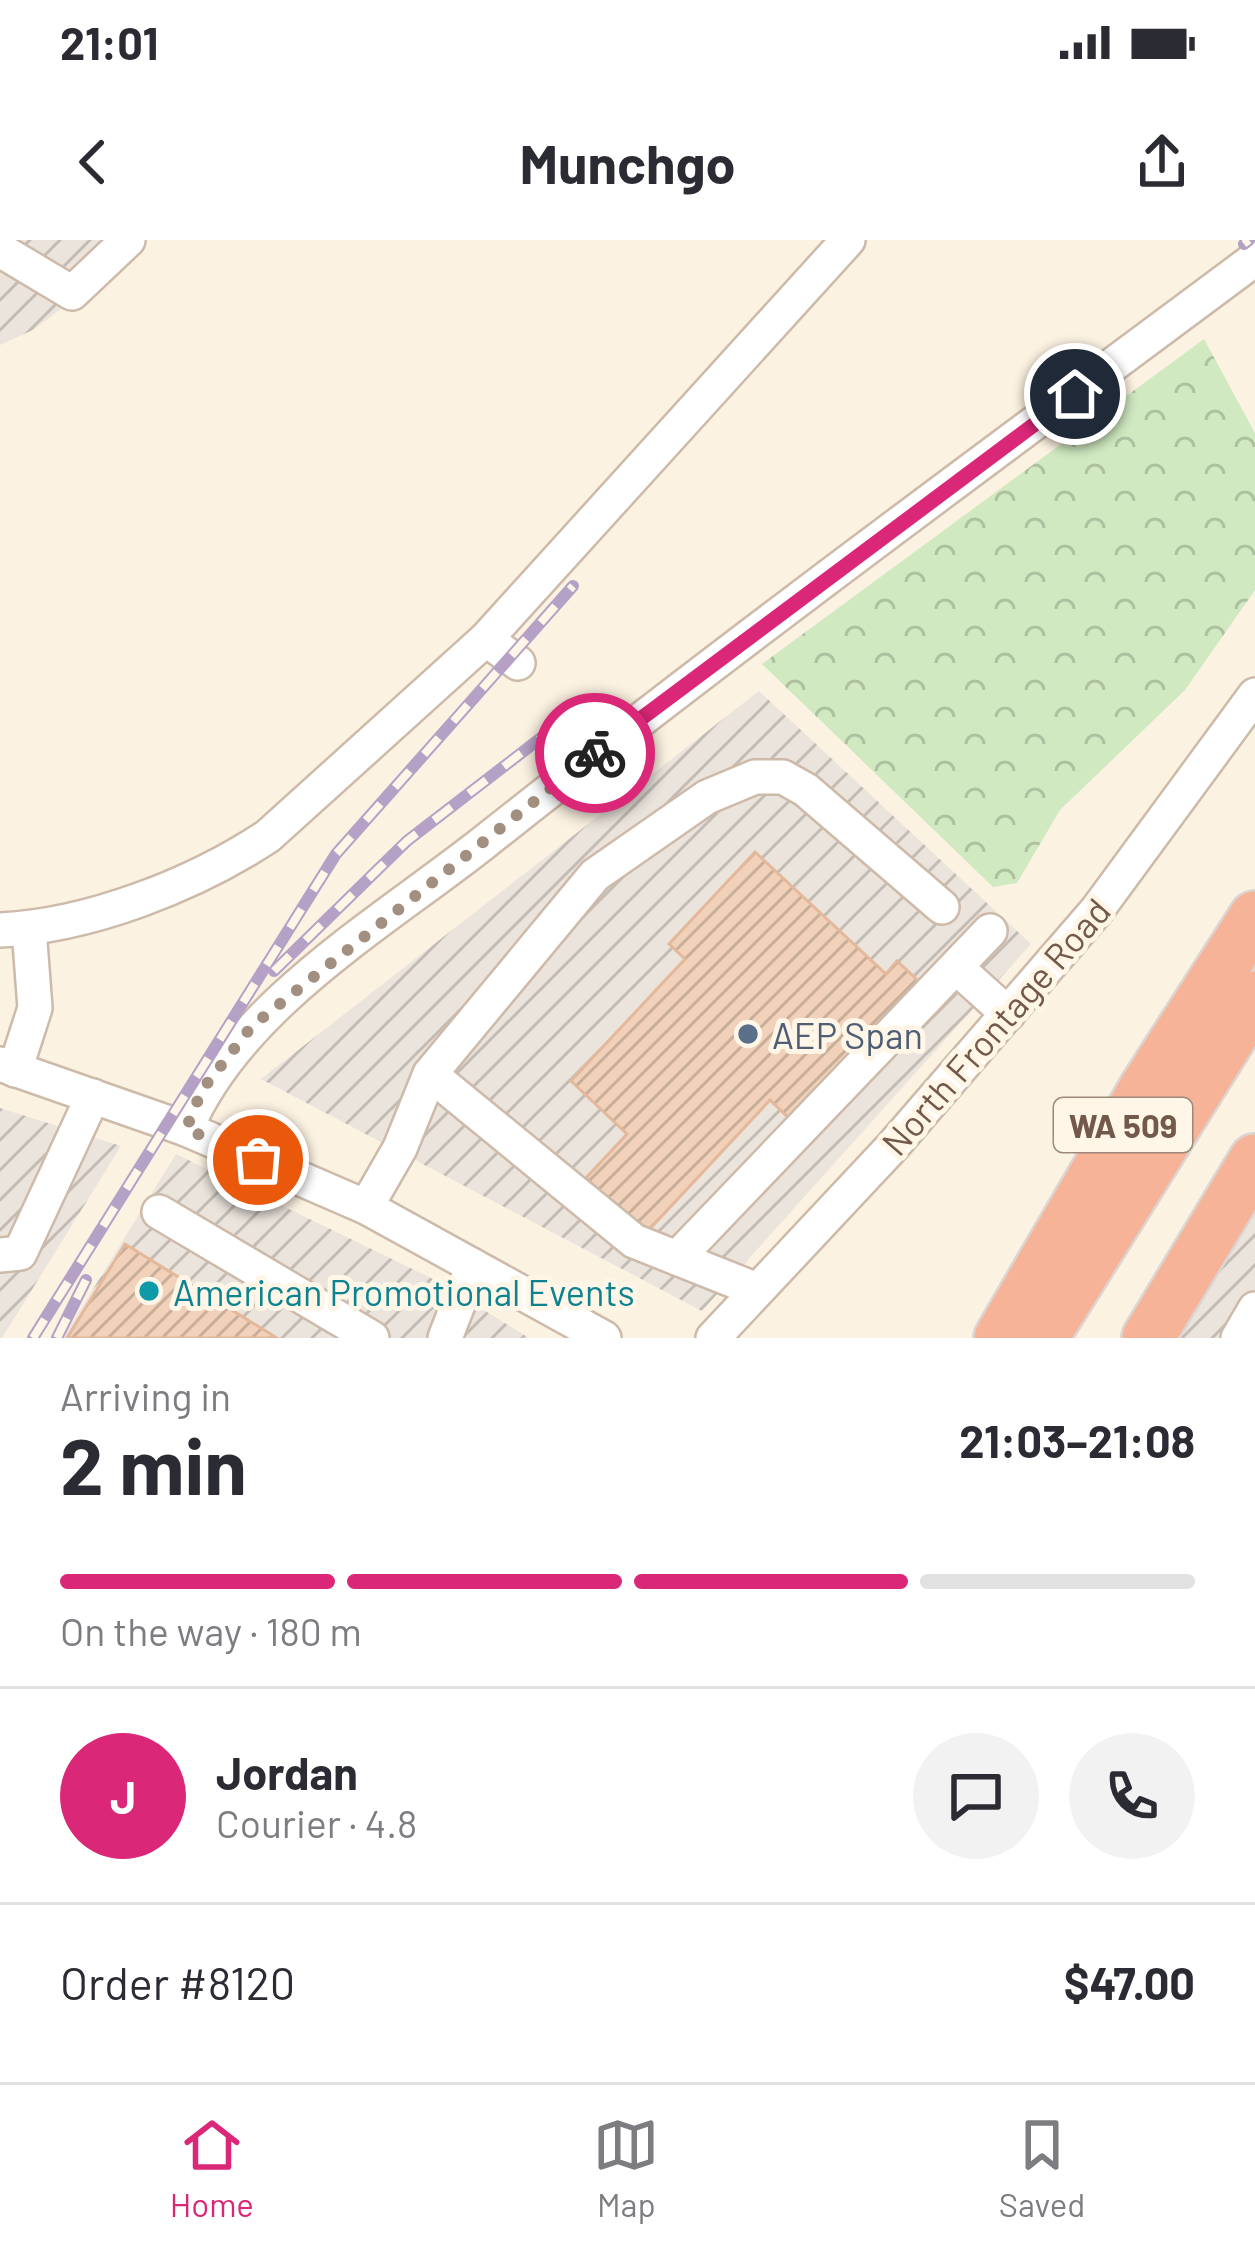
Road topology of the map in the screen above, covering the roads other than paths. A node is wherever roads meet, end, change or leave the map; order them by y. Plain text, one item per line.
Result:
1 (128, 240) edge
2 (848, 240) edge
3 (0, 250) edge
4 (1255, 259) edge
5 (485, 639) junction
6 (518, 662) dead end
7 (1255, 695) edge
8 (942, 907) dead end
9 (1255, 917) edge
10 (15, 929) edge
11 (990, 932) dead end
12 (957, 968) junction
13 (1255, 997) edge
14 (1009, 1015) junction
15 (1255, 1024) edge
16 (8, 1067) edge
17 (430, 1074) junction
18 (93, 1096) junction
19 (186, 1129) junction
20 (1255, 1160) edge
21 (366, 1207) junction
22 (159, 1212) dead end
23 (1104, 1232) junction
24 (677, 1258) junction
25 (7, 1262) edge
26 (473, 1266) junction
27 (757, 1290) junction
28 (1255, 1310) edge
29 (372, 1338) edge
30 (445, 1338) edge
31 (604, 1338) edge
32 (713, 1338) edge
33 (1000, 1338) edge
34 (1042, 1338) edge
35 (1148, 1338) edge
36 (1238, 1338) edge

1 - 3 street
2 - 5 street
4 - 19 street
5 - 6 street
5 - 10 street
7 - 14 street, North Frontage Road
8 - 17 street
9 - 33 highway, WA 509
10 - 16 street
11 - 12 street
12 - 14 street
12 - 24 street
13 - 23 highway, WA 509
14 - 27 street, North Frontage Road
15 - 23 highway
16 - 18 street
17 - 21 street
17 - 24 street
18 - 19 street
18 - 25 street
19 - 21 street
20 - 35 highway
21 - 26 street
22 - 29 street
23 - 34 highway, WA 509
24 - 27 street
26 - 30 street
26 - 31 street
27 - 32 street, North Frontage Road
28 - 36 street

